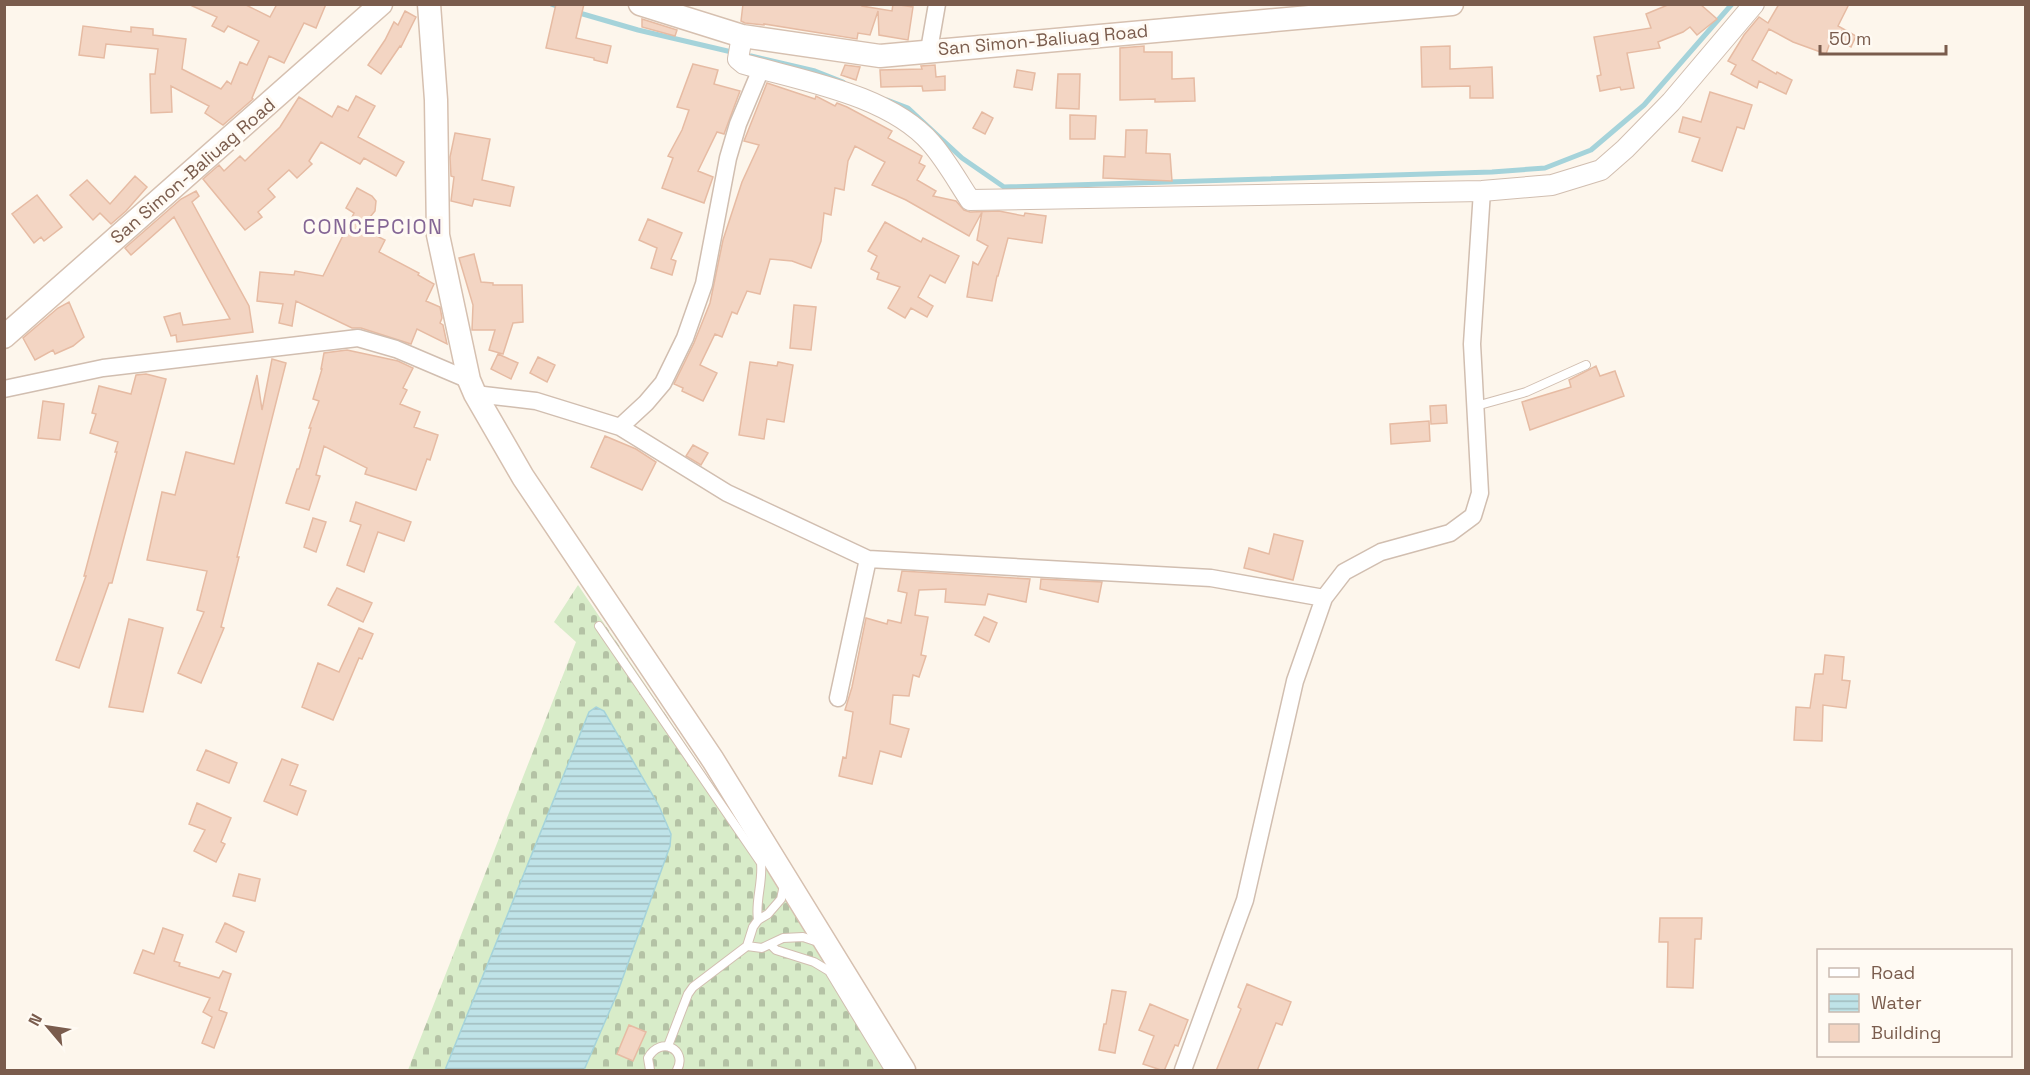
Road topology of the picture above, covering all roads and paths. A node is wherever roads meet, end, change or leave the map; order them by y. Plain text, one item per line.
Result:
1 (381, 4) edge
2 (429, 4) edge
3 (640, 4) edge
4 (937, 4) edge
5 (1452, 4) edge
6 (1754, 4) edge
7 (742, 36) junction
8 (928, 50) junction
9 (761, 69) junction
10 (1482, 191) junction
11 (4, 337) edge
12 (1586, 365) dead end
13 (472, 387) junction
14 (4, 389) edge
15 (1476, 406) junction
16 (620, 427) junction
17 (868, 559) junction
18 (1324, 598) junction
19 (599, 626) dead end
20 (838, 698) dead end
21 (786, 880) junction
22 (758, 920) junction
23 (771, 945) junction
24 (828, 945) junction
25 (747, 946) junction
26 (668, 1046) junction
27 (680, 1069) edge
28 (650, 1071) edge
29 (889, 1071) edge
30 (904, 1071) edge
31 (1183, 1071) edge

1 - 11 main road, San Simon-Baliuag Road
2 - 13 main road
3 - 7 main road, San Simon-Baliuag Road
4 - 8 street
5 - 8 main road, San Simon-Baliuag Road
6 - 10 street
7 - 8 main road, San Simon-Baliuag Road
7 - 9 street
9 - 10 street
9 - 16 street
10 - 15 street
12 - 15 lane
13 - 14 street
13 - 16 street
13 - 21 main road
15 - 18 street
16 - 17 street
17 - 18 street
17 - 20 street
18 - 31 street
19 - 22 lane
21 - 22 lane
21 - 24 main road
22 - 25 lane
23 - 24 lane
23 - 25 lane
23 - 29 lane
24 - 30 main road
25 - 26 lane
26 - 27 lane
26 - 28 lane

